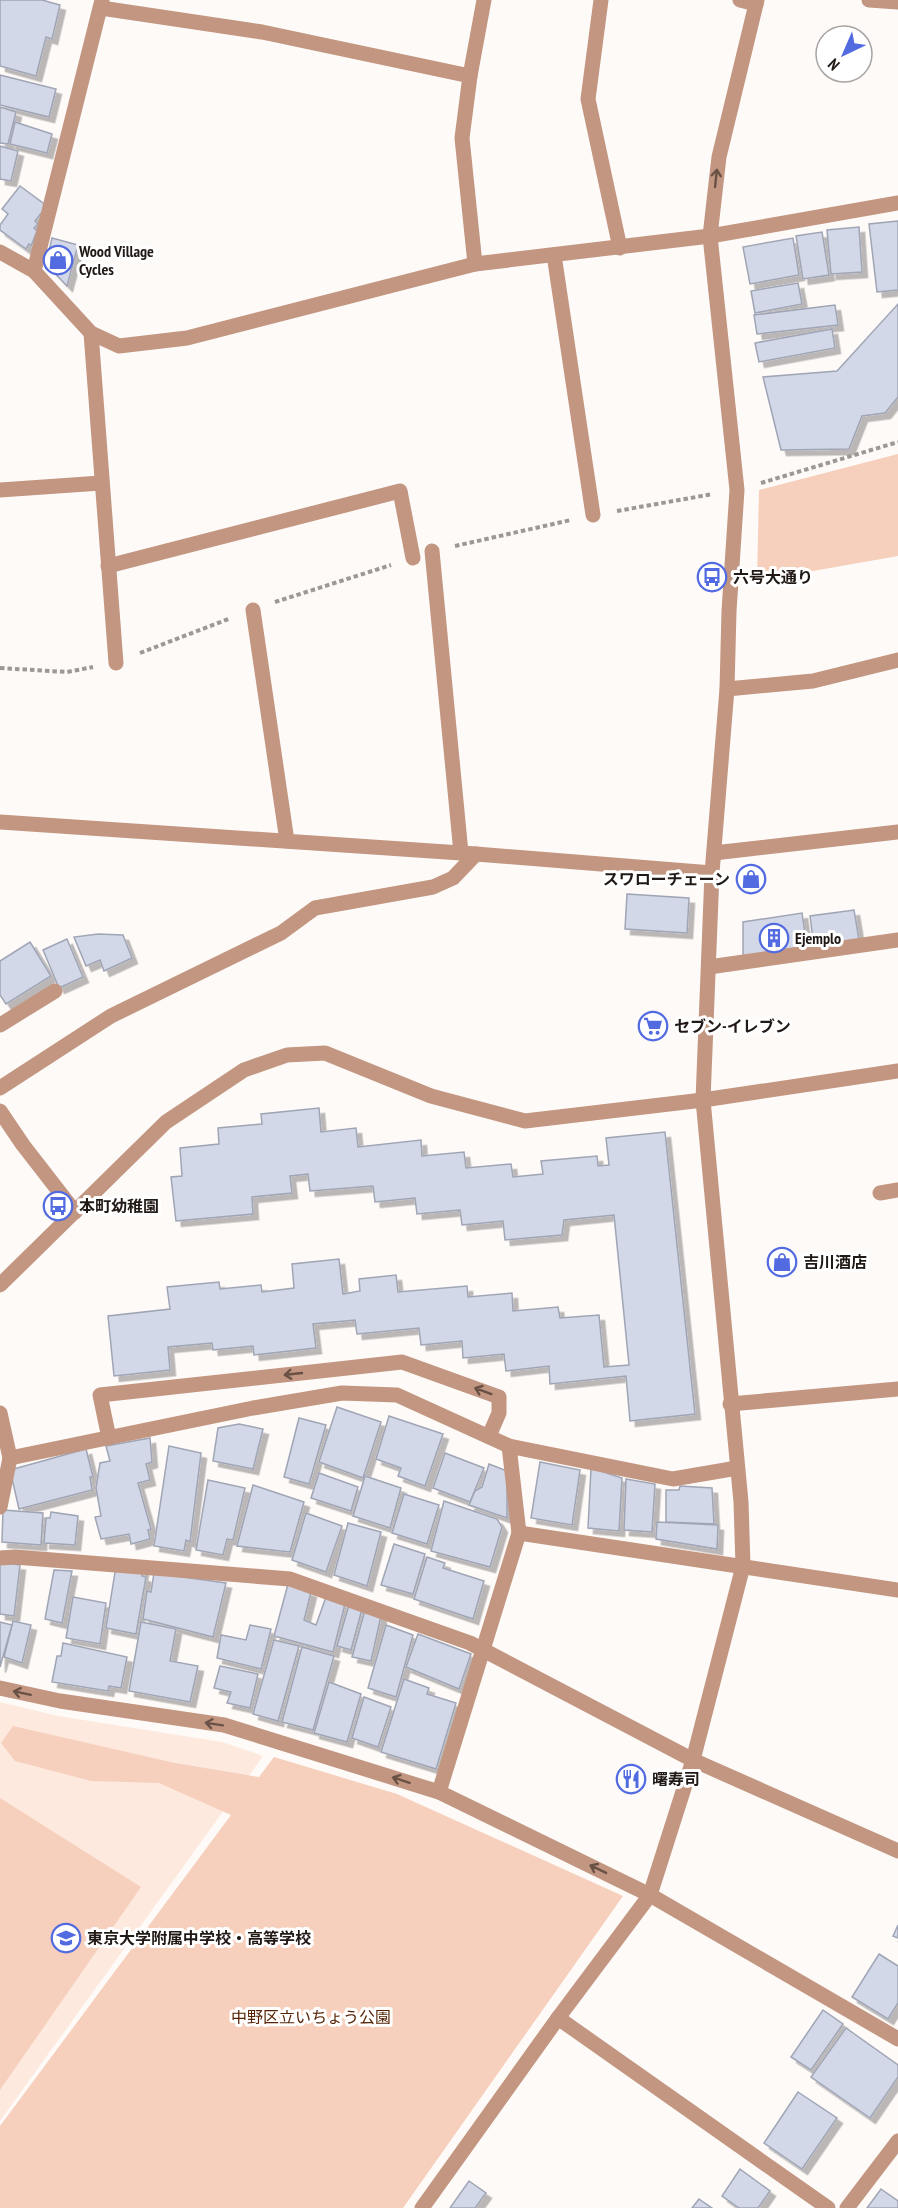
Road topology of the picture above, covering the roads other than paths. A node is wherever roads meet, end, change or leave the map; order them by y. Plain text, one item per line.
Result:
1 (484, 0) edge
2 (602, 0) edge
3 (740, 0) edge
4 (869, 0) edge
5 (757, 2) edge
6 (898, 2) edge
7 (102, 4) edge
8 (470, 76) junction
9 (898, 203) edge
10 (710, 236) junction
11 (620, 248) junction
12 (0, 252) edge
13 (554, 255) junction
14 (475, 264) junction
15 (34, 271) junction
16 (91, 333) junction
17 (101, 483) junction
18 (0, 490) edge
19 (593, 515) road end
20 (432, 551) road end
21 (412, 558) road end
22 (108, 566) junction
23 (253, 609) road end
24 (898, 660) edge
25 (116, 663) road end
26 (727, 689) junction
27 (0, 822) edge
28 (898, 832) edge
29 (287, 842) junction
30 (714, 853) junction
31 (469, 854) junction
32 (712, 873) junction
33 (898, 940) edge
34 (709, 967) junction
35 (55, 991) dead end
36 (0, 1025) edge
37 (898, 1071) edge
38 (0, 1088) edge
39 (703, 1100) junction
40 (0, 1111) edge
41 (898, 1190) edge
42 (880, 1193) dead end
43 (75, 1212) junction
44 (0, 1285) edge
45 (898, 1389) edge
46 (730, 1404) junction
47 (0, 1413) edge
48 (489, 1436) junction
49 (109, 1438) junction
50 (509, 1446) junction
51 (10, 1458) junction
52 (737, 1468) junction
53 (0, 1507) edge
54 (519, 1533) junction
55 (0, 1558) edge
56 (743, 1566) junction
57 (898, 1590) edge
58 (482, 1649) junction
59 (0, 1688) edge
60 (693, 1760) junction
61 (439, 1792) junction
62 (898, 1851) edge
63 (650, 1895) junction
64 (558, 2018) junction
65 (898, 2039) edge
66 (898, 2141) edge
67 (422, 2208) edge
68 (828, 2208) edge
69 (847, 2208) edge

1 - 8 street
2 - 11 street
3 - 5 street
4 - 6 street
10 -> 5 street
7 - 8 street
7 - 15 street
8 - 14 street
9 - 10 street
10 - 11 street
10 - 26 street
11 - 13 street
12 - 15 street
13 - 14 street
13 - 19 street
14 - 16 street
15 - 16 street
16 - 17 street
17 - 18 street
17 - 22 street
20 - 31 street
21 - 22 street
22 - 25 street
23 - 29 street
24 - 26 street
26 - 30 street
27 - 29 street
28 - 30 street
29 - 31 street
30 - 32 street
31 - 32 street
31 - 38 street
32 - 34 street
33 - 34 street
34 - 39 street
35 - 36 street
37 - 39 street
39 - 43 street
39 - 46 street
40 - 43 street
41 - 42 street
43 - 44 street
45 - 46 street
46 - 52 street
47 - 51 street
48 - 49 street
48 -> 49 street
48 - 50 street
49 - 51 street
50 - 52 street
50 - 54 street
51 - 53 street
52 - 56 street
54 - 56 street
54 - 58 street
55 - 58 street
56 - 57 street
56 - 60 street
58 - 60 street
58 - 61 street
61 -> 59 street
60 - 62 street
60 - 63 street
63 -> 61 street
63 - 64 street
63 - 65 street
64 - 67 street
64 - 68 street
66 - 69 street

